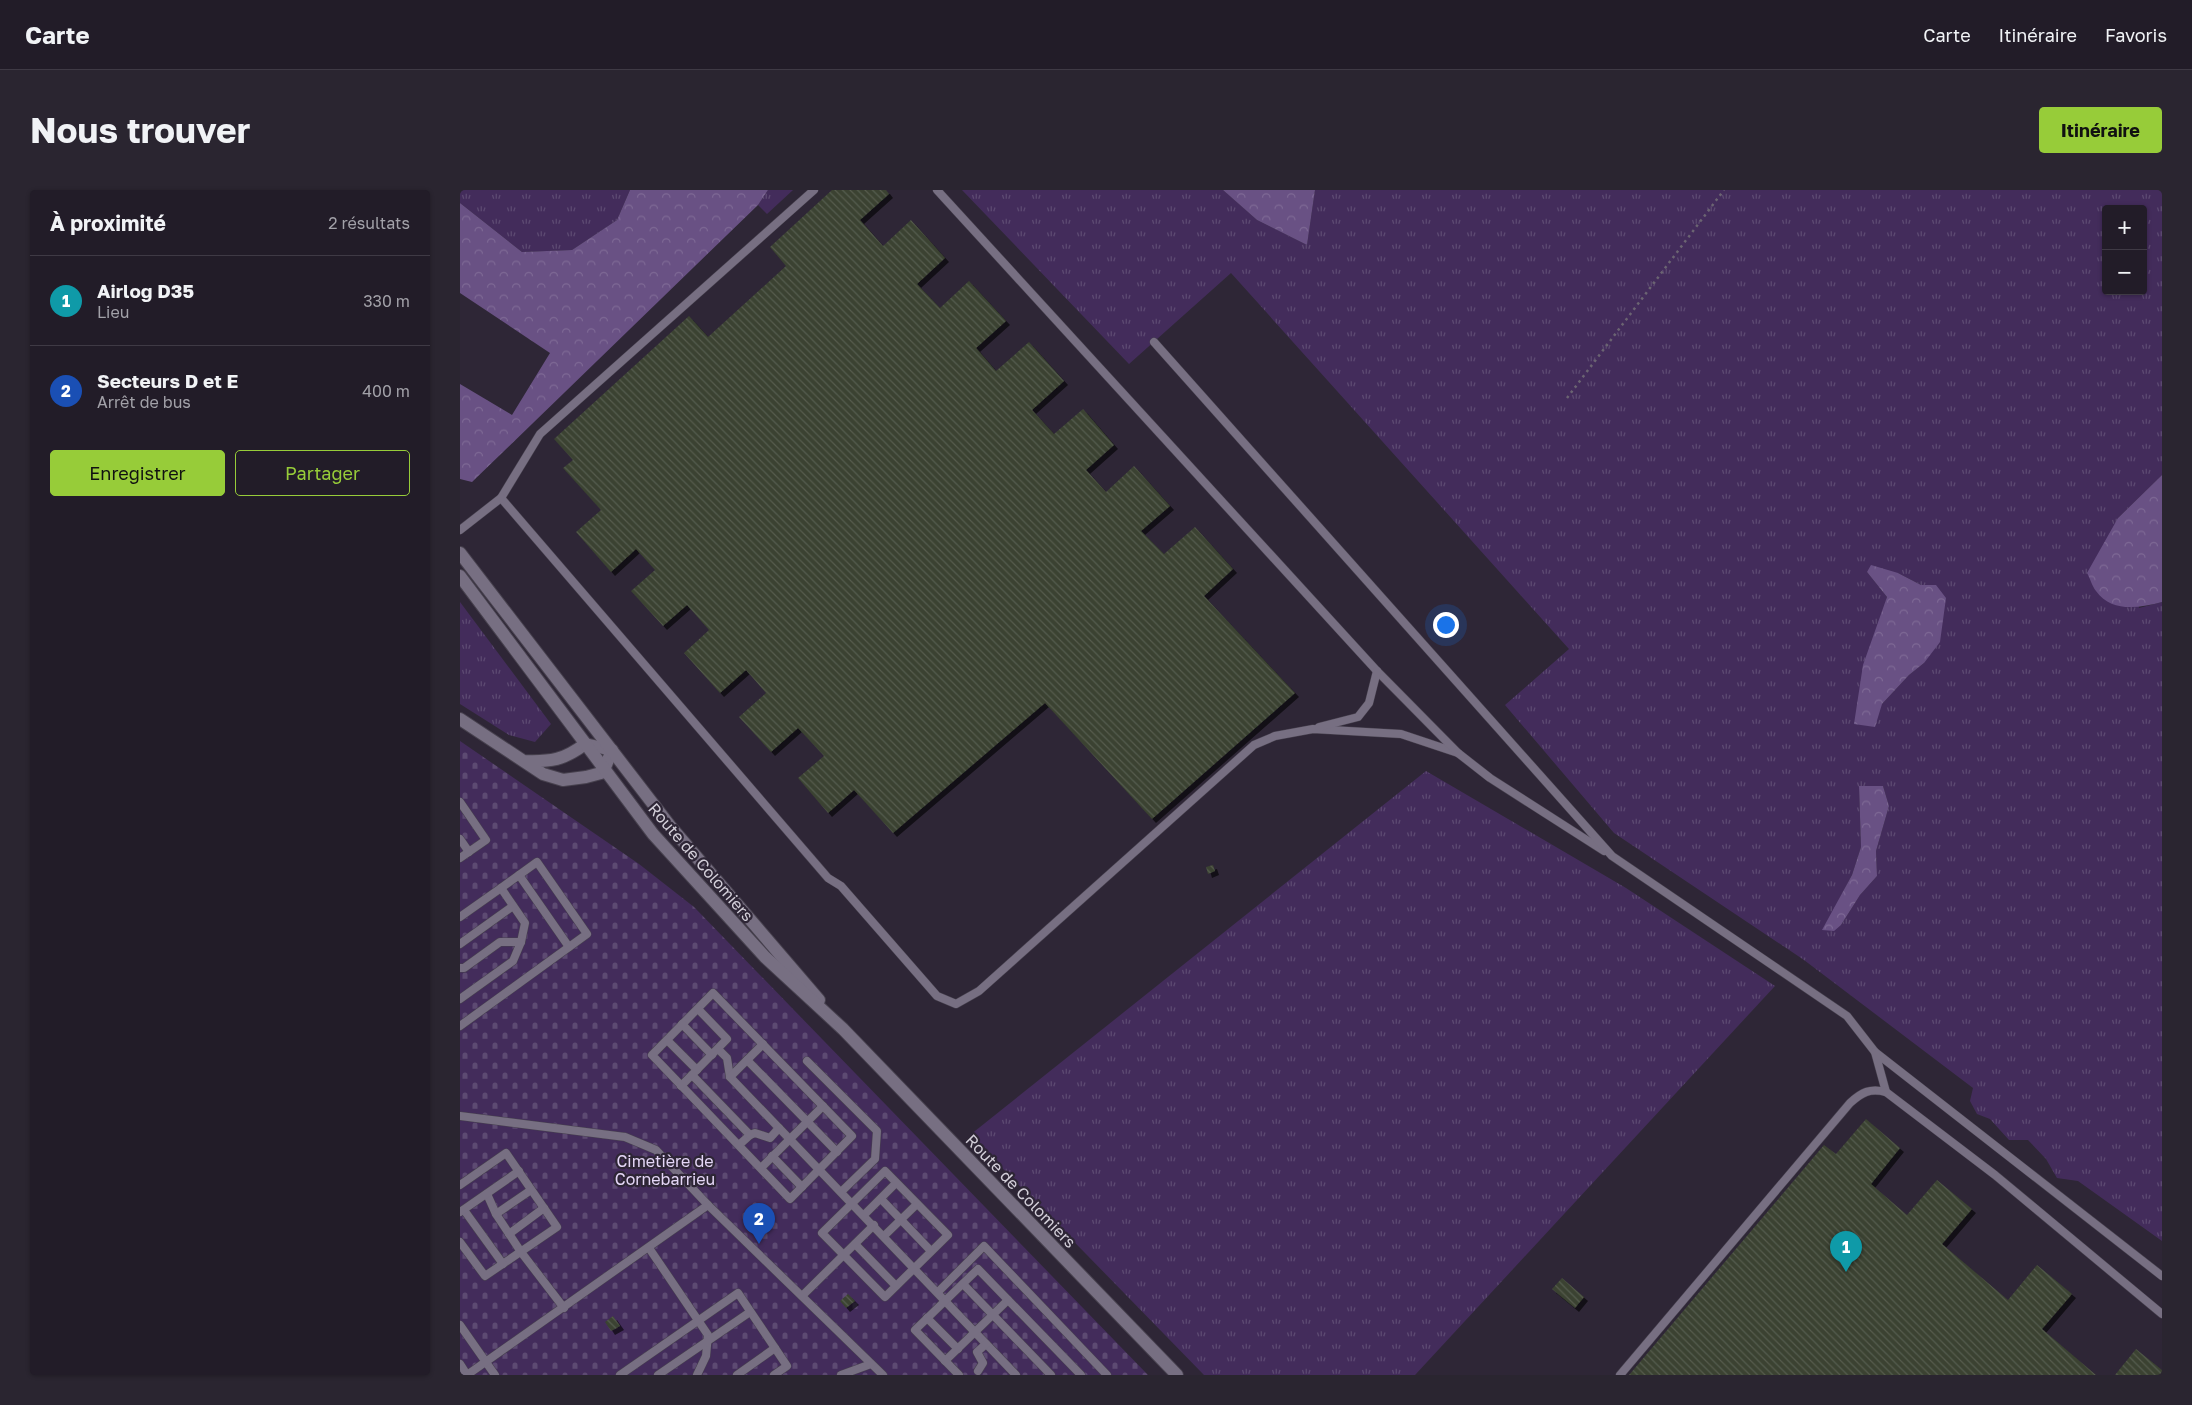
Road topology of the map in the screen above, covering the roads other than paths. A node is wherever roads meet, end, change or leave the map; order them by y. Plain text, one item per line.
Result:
1 (814, 190) edge
2 (937, 190) edge
3 (1154, 342) dead end
4 (501, 498) junction
5 (460, 530) edge
6 (460, 553) edge
7 (460, 576) edge
8 (1376, 672) junction
9 (460, 719) edge
10 (1312, 729) junction
11 (585, 744) junction
12 (612, 750) junction
13 (1458, 753) junction
14 (524, 761) junction
15 (602, 766) junction
16 (460, 802) edge
17 (460, 839) edge
18 (469, 852) junction
19 (1612, 856) junction
20 (460, 858) edge
21 (519, 875) junction
22 (500, 888) junction
23 (513, 906) junction
24 (460, 917) edge
25 (522, 942) junction
26 (460, 944) edge
27 (569, 947) junction
28 (461, 969) edge
29 (460, 999) edge
30 (698, 1009) junction
31 (682, 1024) junction
32 (460, 1026) edge
33 (843, 1029) junction
34 (667, 1040) junction
35 (763, 1044) junction
36 (715, 1052) junction
37 (1875, 1052) junction
38 (747, 1060) junction
39 (807, 1061) dead end
40 (695, 1072) junction
41 (730, 1077) junction
42 (681, 1086) junction
43 (1886, 1092) junction
44 (823, 1106) junction
45 (460, 1116) edge
46 (808, 1122) junction
47 (779, 1128) junction
48 (750, 1134) junction
49 (790, 1139) junction
50 (739, 1145) junction
51 (837, 1152) junction
52 (772, 1156) junction
53 (760, 1168) junction
54 (820, 1170) junction
55 (519, 1171) junction
56 (896, 1183) junction
57 (460, 1185) edge
58 (802, 1188) junction
59 (531, 1190) junction
60 (841, 1192) junction
61 (487, 1194) junction
62 (881, 1199) junction
63 (852, 1203) junction
64 (917, 1204) junction
65 (708, 1205) junction
66 (544, 1208) junction
67 (462, 1211) edge
68 (496, 1214) junction
69 (864, 1215) junction
70 (901, 1220) junction
71 (874, 1226) junction
72 (509, 1234) junction
73 (884, 1236) junction
74 (460, 1242) edge
75 (855, 1244) junction
76 (649, 1248) junction
77 (931, 1251) junction
78 (521, 1252) junction
79 (844, 1255) junction
80 (503, 1264) junction
81 (915, 1268) junction
82 (2162, 1276) edge
83 (963, 1284) junction
84 (896, 1286) junction
85 (938, 1292) junction
86 (802, 1296) junction
87 (946, 1300) junction
88 (1008, 1300) junction
89 (564, 1308) junction
90 (750, 1312) junction
91 (2162, 1314) edge
92 (993, 1315) junction
93 (927, 1318) junction
94 (698, 1321) junction
95 (460, 1324) edge
96 (975, 1332) junction
97 (707, 1341) junction
98 (986, 1344) junction
99 (775, 1348) junction
100 (958, 1349) junction
101 (945, 1361) junction
102 (486, 1362) junction
103 (460, 1364) edge
104 (871, 1364) junction
105 (978, 1374) edge
106 (467, 1375) edge
107 (495, 1375) edge
108 (620, 1375) edge
109 (658, 1375) edge
110 (697, 1375) edge
111 (737, 1375) edge
112 (774, 1375) edge
113 (841, 1375) edge
114 (883, 1375) edge
115 (959, 1375) edge
116 (1016, 1375) edge
117 (1051, 1375) edge
118 (1081, 1375) edge
119 (1107, 1375) edge
120 (1177, 1375) edge
121 (1620, 1375) edge

1 - 4 lane
2 - 8 lane
3 - 19 lane
4 - 5 lane
4 - 10 lane
6 - 12 main road, Route de Colomiers
7 - 11 main road, Route de Colomiers
8 - 10 lane
8 - 13 lane
9 - 14 main road
10 - 13 lane
11 - 12 main road
11 - 14 main road
11 - 15 main road, Route de Colomiers
12 - 15 main road
12 - 33 main road, Route de Colomiers
13 - 19 lane
14 - 15 main road
15 - 33 main road, Route de Colomiers
16 - 18 lane
17 - 18 lane
18 - 20 lane
19 - 37 lane
21 - 22 lane
21 - 27 lane
21 - 27 lane
22 - 23 lane
22 - 24 lane
23 - 25 lane
23 - 26 lane
25 - 28 lane
25 - 29 lane
27 - 32 lane
30 - 31 lane
30 - 35 lane
30 - 36 lane
31 - 34 lane
31 - 36 lane
33 - 120 main road, Route de Colomiers
34 - 40 lane
34 - 42 lane
35 - 38 lane
35 - 44 lane
36 - 40 lane
36 - 41 lane
37 - 43 lane
37 - 82 lane
38 - 41 lane
38 - 46 lane
39 - 60 lane
40 - 42 lane
40 - 48 lane
41 - 47 lane
42 - 50 lane
43 - 91 lane
43 - 121 lane
44 - 46 lane
44 - 51 lane
45 - 65 lane
46 - 49 lane
46 - 51 lane
47 - 48 lane
47 - 49 lane
48 - 50 lane
49 - 52 lane
49 - 54 lane
50 - 53 lane
51 - 54 lane
52 - 53 lane
52 - 58 lane
53 - 58 lane
54 - 58 lane
54 - 60 lane
55 - 57 lane
55 - 59 lane
55 - 61 lane
56 - 62 lane
56 - 63 lane
56 - 64 lane
59 - 66 lane
59 - 68 lane
60 - 63 lane
61 - 67 lane
61 - 68 lane
62 - 69 lane
62 - 70 lane
63 - 69 lane
63 - 79 lane
64 - 70 lane
64 - 77 lane
65 - 76 lane
65 - 86 lane
66 - 72 lane
66 - 78 lane
67 - 80 lane
68 - 72 lane
69 - 71 lane
70 - 73 lane
70 - 77 lane
71 - 73 lane
71 - 75 lane
72 - 78 lane
73 - 81 lane
74 - 80 lane
75 - 79 lane
75 - 84 lane
76 - 89 lane
76 - 94 lane
77 - 81 lane
78 - 80 lane
78 - 89 lane
79 - 84 lane
79 - 86 lane
81 - 84 lane
81 - 85 lane
83 - 87 lane
83 - 88 lane
83 - 92 lane
85 - 87 lane
85 - 119 lane
86 - 104 lane
87 - 93 lane
87 - 96 lane
88 - 92 lane
88 - 118 lane
89 - 102 lane
90 - 94 lane
90 - 97 lane
90 - 99 lane
92 - 96 lane
92 - 117 lane
93 - 100 lane
93 - 101 lane
94 - 97 lane
94 - 108 lane
95 - 102 lane
96 - 98 lane
96 - 100 lane
97 - 109 lane
97 - 110 lane
98 - 105 lane
98 - 116 lane
99 - 111 lane
99 - 112 lane
100 - 101 lane
101 - 115 lane
102 - 106 lane
102 - 107 lane
103 - 106 lane
104 - 113 lane
104 - 114 lane

